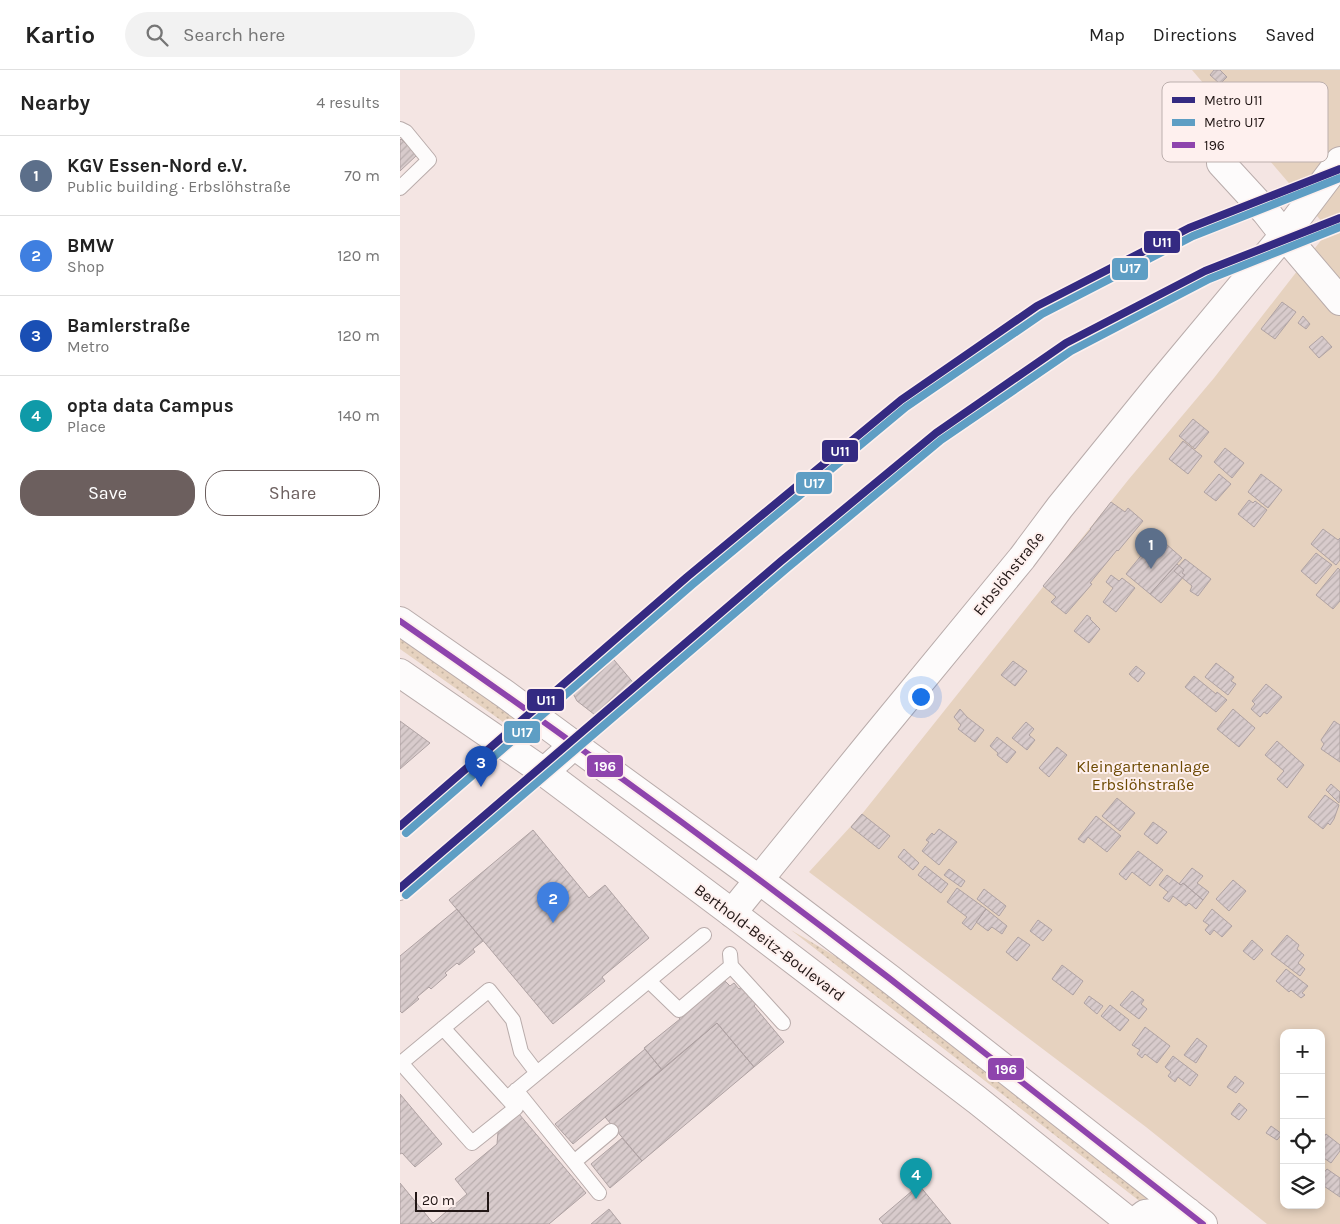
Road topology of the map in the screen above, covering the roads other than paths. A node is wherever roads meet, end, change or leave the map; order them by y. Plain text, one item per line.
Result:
1 (400, 129) edge
2 (1340, 161) edge
3 (1221, 163) dead end
4 (400, 188) edge
5 (1284, 235) junction
6 (1340, 301) edge
7 (400, 622) edge
8 (400, 673) edge
9 (574, 745) junction
10 (544, 772) junction
11 (758, 880) junction
12 (400, 893) edge
13 (732, 913) junction
14 (704, 935) dead end
15 (649, 981) junction
16 (783, 1023) dead end
17 (443, 1028) junction
18 (536, 1073) junction
19 (511, 1094) junction
20 (611, 1131) dead end
21 (574, 1162) junction
22 (599, 1193) dead end
23 (1196, 1218) edge
24 (1132, 1224) edge

1 - 4 lane
2 - 5 main road, Erbslöhstraße
3 - 5 main road
5 - 6 main road
5 - 11 main road, Erbslöhstraße
7 - 9 main road, Berthold-Beitz-Boulevard
8 - 10 main road, Berthold-Beitz-Boulevard
9 - 10 main road
9 - 11 main road, Berthold-Beitz-Boulevard
10 - 12 lane
10 - 13 main road, Berthold-Beitz-Boulevard
11 - 13 main road, Erbslöhstraße
11 - 23 main road, Berthold-Beitz-Boulevard
13 - 24 main road, Berthold-Beitz-Boulevard
14 - 15 lane
15 - 16 lane
15 - 18 lane
17 - 18 lane
17 - 19 lane
17 - 19 lane
18 - 19 lane
19 - 21 lane
20 - 21 lane
21 - 22 lane
23 - 24 main road, Berthold-Beitz-Boulevard

